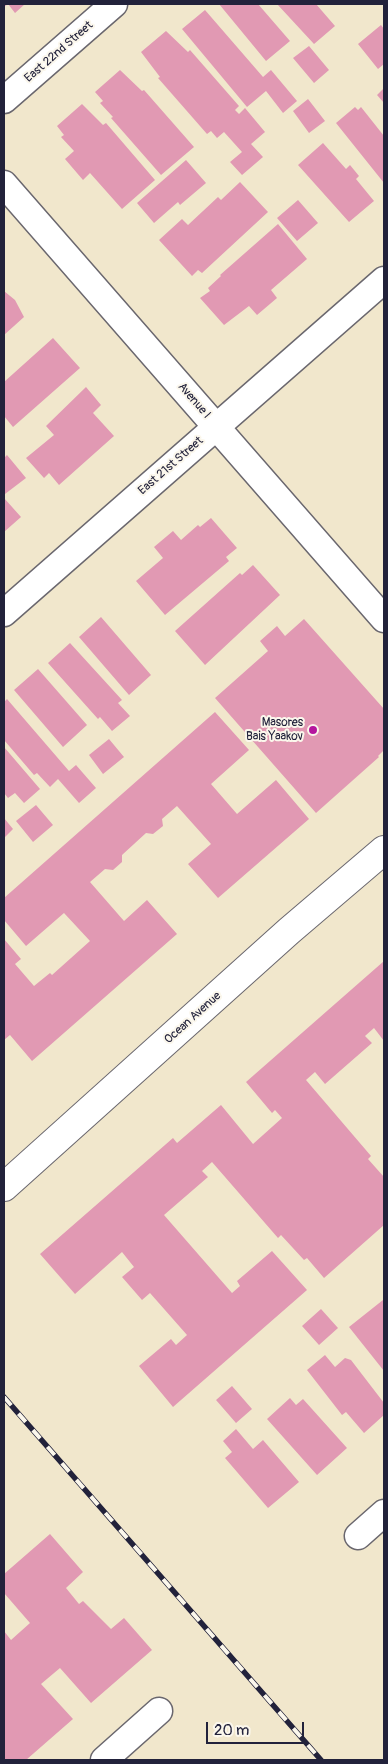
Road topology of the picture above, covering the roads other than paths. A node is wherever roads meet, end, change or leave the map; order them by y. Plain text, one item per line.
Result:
1 (114, 4) edge
2 (4, 100) edge
3 (4, 184) edge
4 (384, 280) edge
5 (216, 427) junction
6 (4, 613) edge
7 (384, 618) edge
8 (384, 850) edge
9 (4, 1187) edge
10 (384, 1513) edge
11 (358, 1536) dead end
12 (159, 1712) dead end
13 (104, 1760) edge

1 - 2 street, East 22nd Street
3 - 5 street, Avenue I
4 - 5 street, East 21st Street
5 - 6 street, East 21st Street
5 - 7 street, Avenue I
8 - 9 main road, Ocean Avenue
10 - 11 street
12 - 13 street

